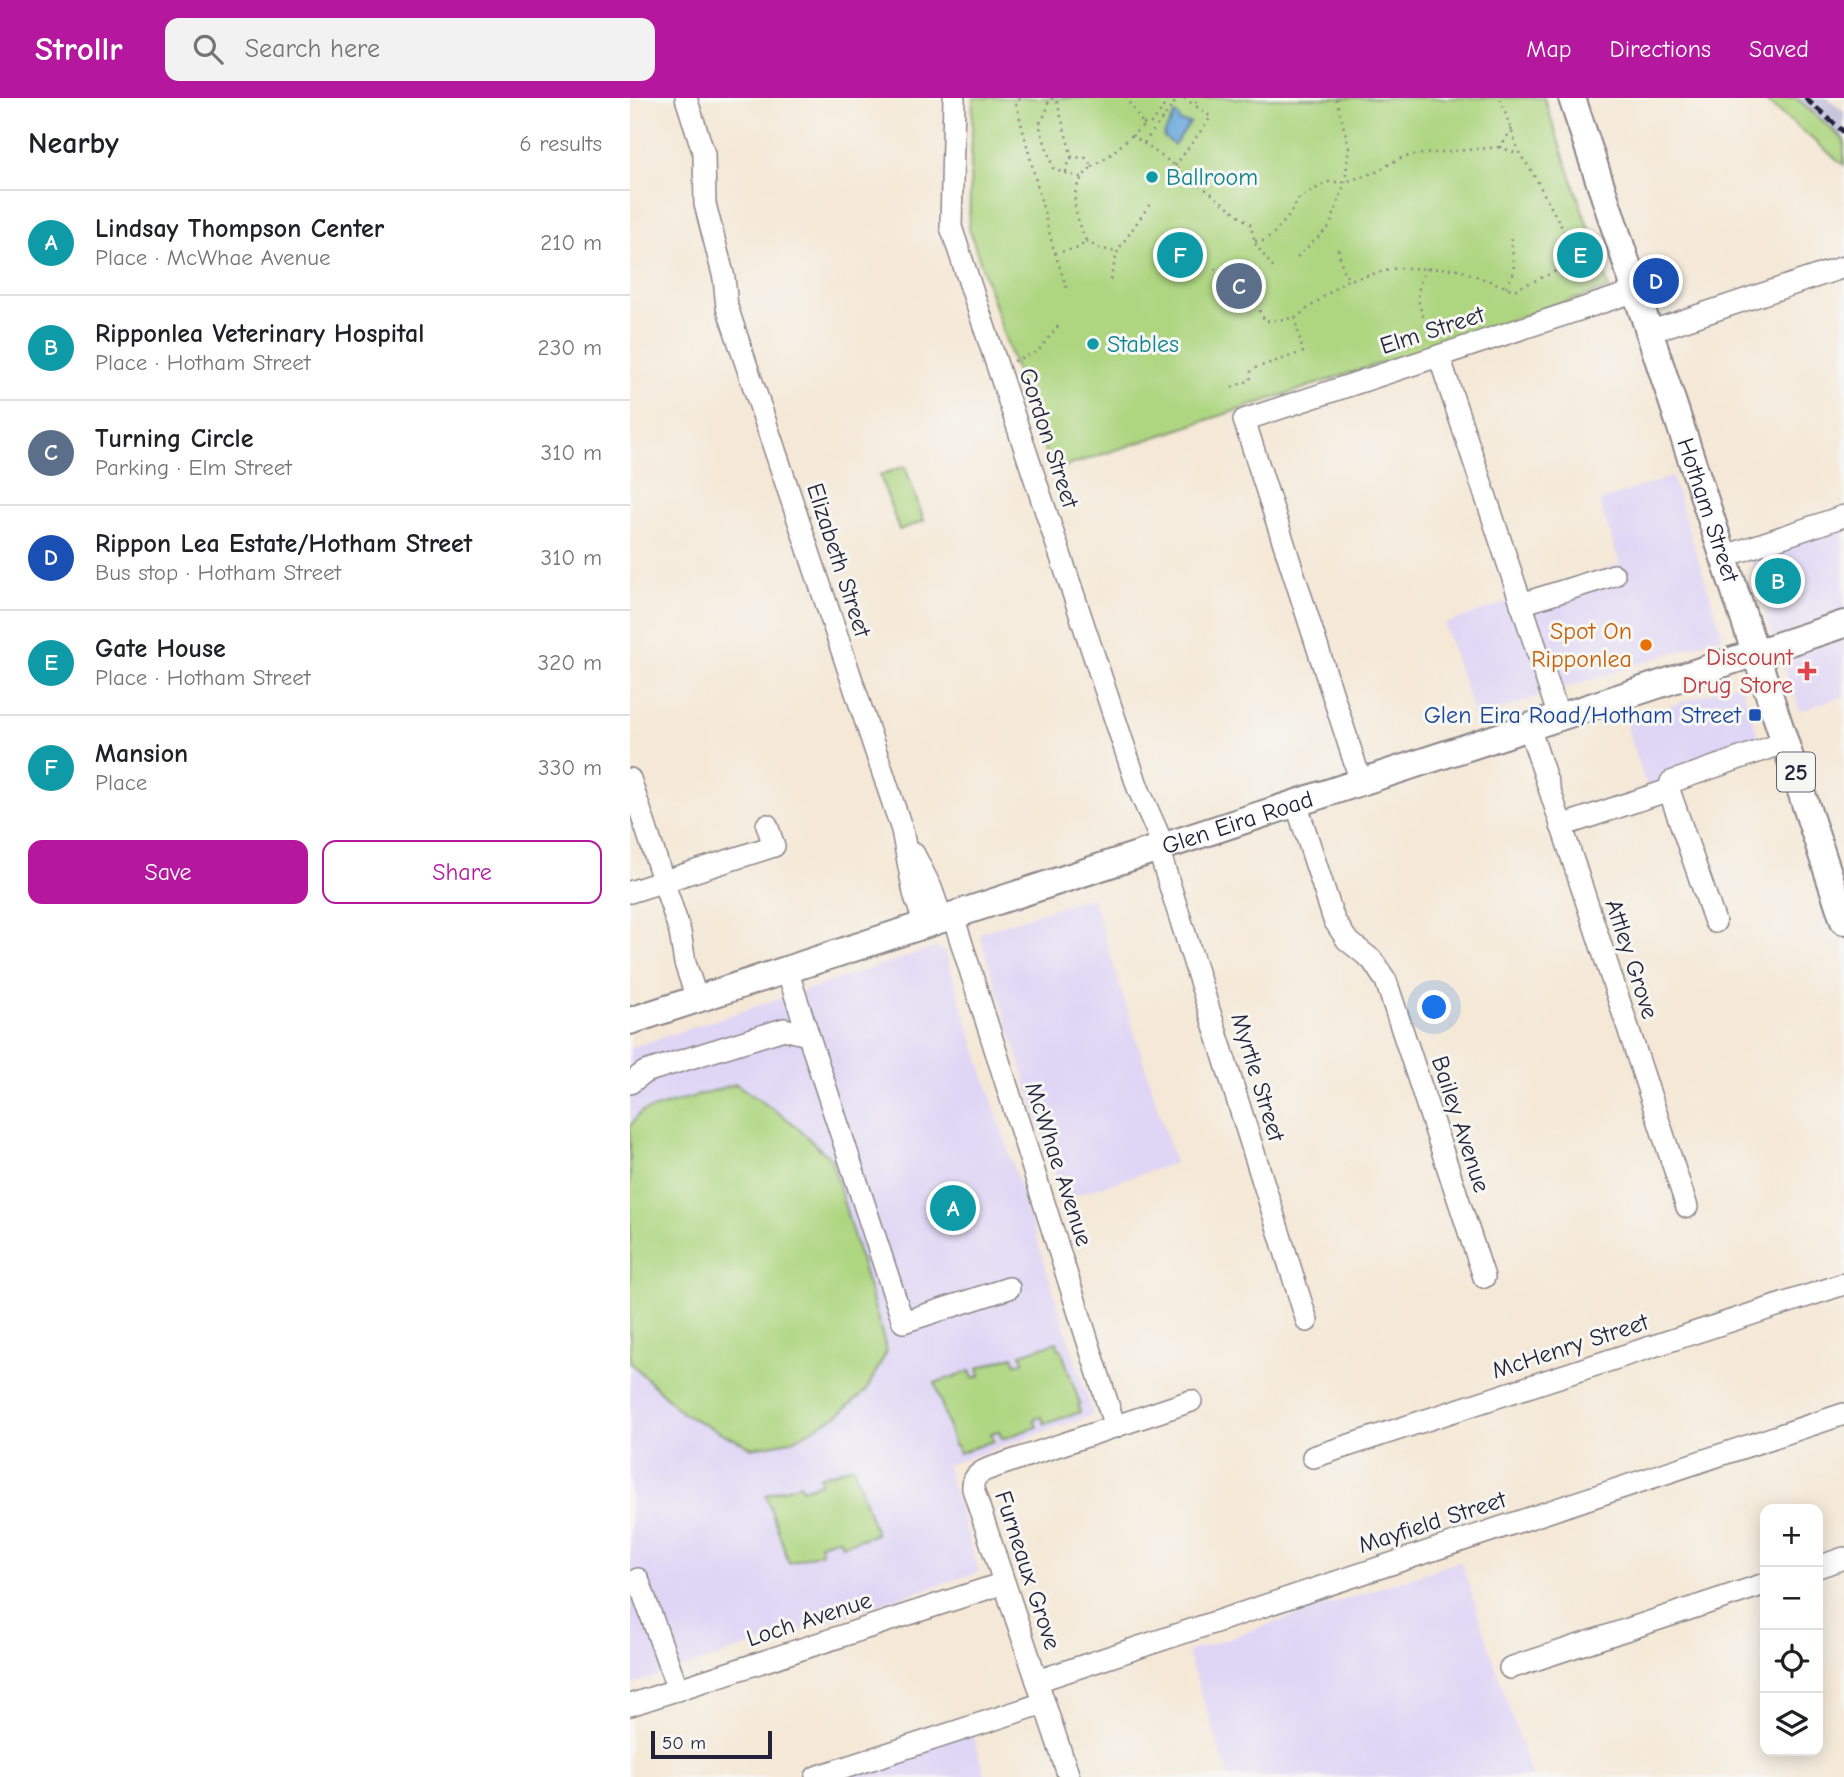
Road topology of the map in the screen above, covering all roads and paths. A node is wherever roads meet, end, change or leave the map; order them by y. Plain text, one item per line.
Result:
1 (954, 98) edge
2 (1017, 98) edge
3 (1055, 98) edge
4 (1126, 98) edge
5 (1167, 98) edge
6 (1178, 98) edge
7 (1184, 98) edge
8 (1199, 98) edge
9 (1336, 98) edge
10 (1500, 98) edge
11 (1572, 98) edge
12 (687, 100) edge
13 (1194, 105) junction
14 (1143, 124) junction
15 (1512, 128) junction
16 (1132, 135) junction
17 (1143, 144) junction
18 (1500, 147) junction
19 (1520, 155) junction
20 (1072, 157) junction
21 (1175, 166) junction
22 (1092, 167) junction
23 (1066, 172) junction
24 (1081, 177) junction
25 (1345, 181) junction
26 (1152, 201) dead end
27 (1511, 233) dead end
28 (1086, 242) junction
29 (1255, 242) junction
30 (1338, 249) dead end
31 (1117, 252) junction
32 (1055, 253) junction
33 (1297, 257) dead end
34 (1844, 267) edge
35 (1427, 268) junction
36 (1214, 269) dead end
37 (1275, 270) dead end
38 (1110, 280) dead end
39 (1352, 280) junction
40 (1506, 287) junction
41 (1067, 289) dead end
42 (1636, 291) junction
43 (1295, 318) junction
44 (1059, 325) dead end
45 (1649, 332) junction
46 (1438, 350) junction
47 (1013, 362) dead end
48 (1232, 387) dead end
49 (1844, 516) edge
50 (1723, 557) junction
51 (1614, 575) dead end
52 (1521, 604) junction
53 (1844, 624) edge
54 (1755, 654) junction
55 (1559, 717) junction
56 (1529, 727) junction
57 (1786, 743) junction
58 (630, 779) edge
59 (1361, 782) junction
60 (1669, 790) junction
61 (1296, 803) junction
62 (767, 825) dead end
63 (1561, 826) junction
64 (1158, 848) junction
65 (664, 881) junction
66 (1839, 889) edge
67 (630, 892) edge
68 (940, 920) junction
69 (1844, 921) edge
70 (1715, 922) dead end
71 (787, 970) junction
72 (703, 998) junction
73 (630, 1021) edge
74 (808, 1035) junction
75 (630, 1083) edge
76 (1687, 1206) dead end
77 (1484, 1277) dead end
78 (1844, 1284) edge
79 (1009, 1288) dead end
80 (1307, 1321) dead end
81 (1191, 1401) dead end
82 (1844, 1414) edge
83 (1115, 1427) junction
84 (1313, 1457) dead end
85 (1844, 1558) edge
86 (1823, 1565) edge
87 (638, 1579) dead end
88 (1004, 1583) junction
89 (1760, 1586) edge
90 (1510, 1668) dead end
91 (1037, 1681) junction
92 (678, 1690) junction
93 (1044, 1703) junction
94 (630, 1705) edge
95 (816, 1777) edge
96 (1069, 1777) edge

1 - 64 street, Gordon Street
2 - 32 path
3 - 20 path
3 - 23 path
4 - 14 path
5 - 14 path
6 - 17 path
7 - 13 path
8 - 13 path
9 - 25 path
10 - 15 path
11 - 42 main road, Hotham Street / 25
12 - 68 street, Elizabeth Street
13 - 21 path
14 - 16 path
15 - 18 path
15 - 19 path
16 - 17 path
16 - 22 path
17 - 21 path
18 - 19 path
18 - 25 path
19 - 40 path
20 - 22 path
20 - 23 path
21 - 29 path
22 - 24 path
23 - 24 path
24 - 28 path
25 - 29 path
25 - 33 path
26 - 31 path
27 - 40 path
28 - 31 path
28 - 32 path
29 - 37 path
30 - 39 path
31 - 38 path
32 - 41 path
34 - 45 street
35 - 39 path
35 - 40 path
35 - 46 path
36 - 43 path
39 - 43 path
42 - 45 main road, Hotham Street / 25
42 - 46 street, Elm Street
43 - 48 path
44 - 47 path
45 - 50 main road, Hotham Street / 25
46 - 52 street
46 - 59 street, Elm Street
49 - 50 street
50 - 54 main road, Hotham Street / 25
51 - 52 street
52 - 55 street
53 - 54 main road, Glen Eira Road
54 - 55 main road, Glen Eira Road
54 - 57 main road, Hotham Street / 25
55 - 56 main road, Glen Eira Road
56 - 59 main road, Glen Eira Road
56 - 63 street, Attley Grove
57 - 60 street
57 - 66 main road, Hotham Street / 25
58 - 65 street
59 - 61 main road, Glen Eira Road
60 - 63 street
60 - 70 street
61 - 64 main road, Glen Eira Road
61 - 77 street, Bailey Avenue
62 - 65 street
63 - 76 street, Attley Grove
64 - 68 main road, Glen Eira Road
64 - 80 street, Myrtle Street
65 - 67 street
65 - 72 street
66 - 69 main road, Hotham Street / 25
68 - 71 main road, Glen Eira Road
68 - 83 street, McWhae Avenue
71 - 72 main road, Glen Eira Road
71 - 74 street
72 - 73 main road, Glen Eira Road
74 - 75 street
74 - 79 street
78 - 84 street, McHenry Street
81 - 83 street, Furneaux Grove
82 - 91 street, Mayfield Street
83 - 88 street, Furneaux Grove
85 - 86 street
87 - 92 street
88 - 91 street, Furneaux Grove
88 - 92 street, Loch Avenue
89 - 90 street
91 - 93 street, Furneaux Grove
92 - 94 street, Loch Avenue
93 - 95 street
93 - 96 street, Furneaux Grove

